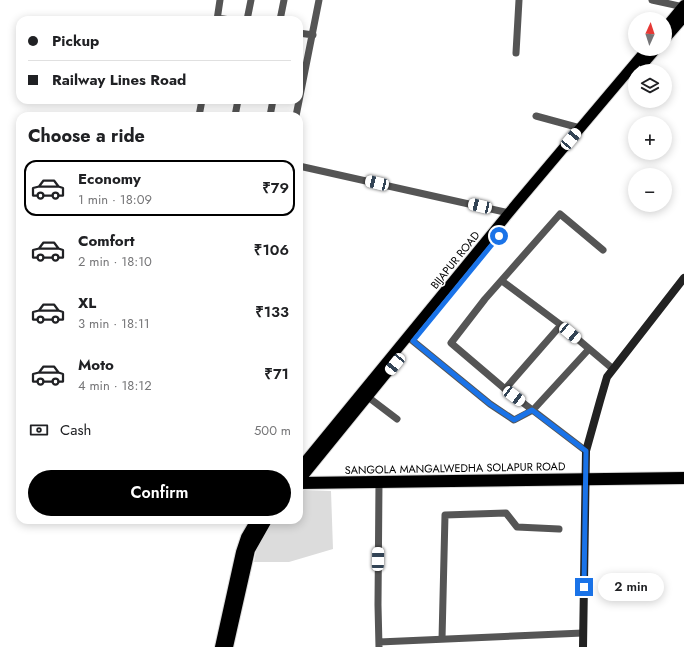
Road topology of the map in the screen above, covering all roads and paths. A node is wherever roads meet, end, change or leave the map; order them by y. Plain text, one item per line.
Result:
1 (220, 0) edge
2 (251, 0) edge
3 (284, 0) edge
4 (319, 0) edge
5 (519, 0) edge
6 (652, 0) edge
7 (684, 6) edge
8 (217, 16) edge
9 (247, 16) edge
10 (281, 16) edge
11 (684, 16) edge
12 (672, 20) edge
13 (672, 31) edge
14 (303, 34) edge
15 (313, 35) junction
16 (516, 53) dead end
17 (641, 56) edge
18 (650, 56) edge
19 (643, 64) edge
20 (628, 82) edge
21 (303, 83) edge
22 (536, 116) dead end
23 (580, 128) junction
24 (303, 167) edge
25 (509, 213) junction
26 (603, 250) dead end
27 (684, 278) edge
28 (502, 280) junction
29 (561, 325) junction
30 (410, 339) junction
31 (589, 349) junction
32 (614, 369) junction
33 (505, 389) junction
34 (368, 397) junction
35 (532, 410) junction
36 (397, 419) dead end
37 (586, 451) junction
38 (303, 464) edge
39 (303, 477) edge
40 (684, 478) edge
41 (586, 479) junction
42 (303, 482) edge
43 (379, 482) junction
44 (254, 524) edge
45 (264, 524) edge
46 (559, 529) dead end
47 (583, 633) junction
48 (442, 639) junction
49 (379, 645) edge
50 (220, 647) edge
51 (228, 647) edge
52 (583, 647) edge

1 - 8 street
2 - 9 street
3 - 10 street
4 - 15 street
5 - 16 street
6 - 7 street
7 - 12 main road
11 - 13 main road
14 - 15 street
15 - 21 street
17 - 23 main road, BIJAPUR ROAD
18 - 19 main road
20 - 30 main road
22 - 23 street
23 - 25 main road, BIJAPUR ROAD
24 - 25 street
25 - 30 main road, BIJAPUR ROAD
26 - 28 street
27 - 32 street
28 - 29 street
28 - 33 street
29 - 31 street
29 - 33 street
30 - 34 main road
30 - 35 street
30 - 38 main road, BIJAPUR ROAD
31 - 32 street
31 - 35 street
32 - 37 street
33 - 35 street
34 - 36 street
34 - 39 main road
35 - 37 street
37 - 41 street
40 - 41 highway, SANGOLA MANGALWEDHA SOLAPUR ROAD
41 - 43 highway, SANGOLA MANGALWEDHA SOLAPUR ROAD
41 - 47 street
42 - 43 highway, SANGOLA MANGALWEDHA SOLAPUR ROAD
43 - 49 street
44 - 50 main road
45 - 51 main road
46 - 48 street
47 - 48 street
47 - 52 street
48 - 49 street

